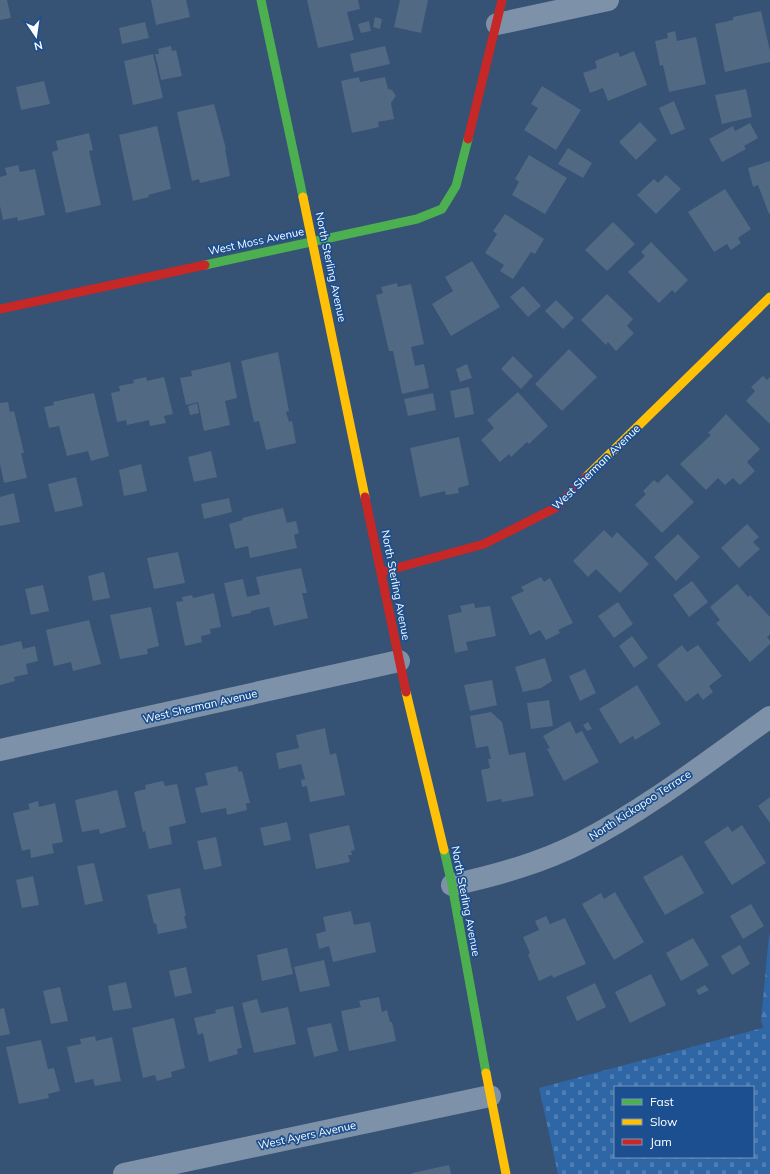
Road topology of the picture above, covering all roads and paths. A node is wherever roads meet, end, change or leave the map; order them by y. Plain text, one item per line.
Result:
1 (261, 0) edge
2 (502, 0) edge
3 (608, 0) edge
4 (497, 24) junction
5 (313, 241) junction
6 (770, 297) edge
7 (0, 309) edge
8 (382, 572) junction
9 (399, 661) junction
10 (770, 717) edge
11 (0, 750) edge
12 (452, 885) junction
13 (490, 1096) junction
14 (124, 1174) edge
15 (506, 1174) edge

1 - 5 street, North Sterling Avenue
2 - 4 street, West Moss Avenue
3 - 4 street
4 - 5 street, West Moss Avenue
5 - 7 street, West Moss Avenue
5 - 8 street, North Sterling Avenue
6 - 8 street, West Sherman Avenue
8 - 9 street, North Sterling Avenue
9 - 11 street, West Sherman Avenue
9 - 12 street, North Sterling Avenue
10 - 12 street, North Kickapoo Terrace
12 - 13 street, North Sterling Avenue
13 - 14 street, West Ayers Avenue
13 - 15 street, North Sterling Avenue

